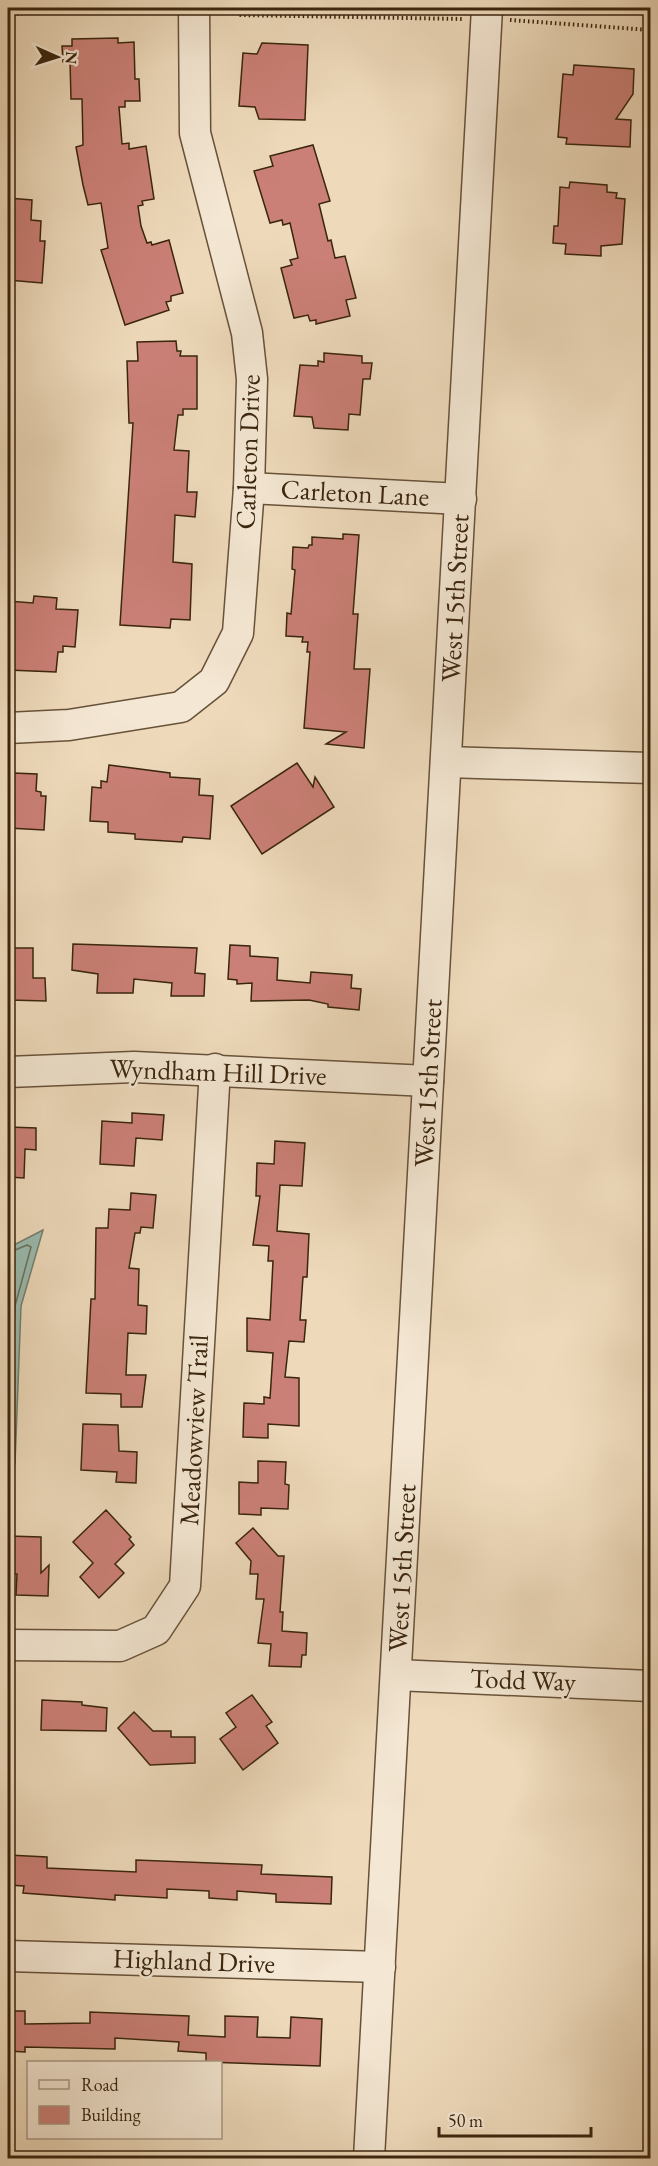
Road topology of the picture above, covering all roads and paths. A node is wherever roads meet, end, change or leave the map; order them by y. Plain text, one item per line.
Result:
1 (203, 8) edge
2 (487, 14) edge
3 (8, 15) edge
4 (651, 30) edge
5 (249, 488) junction
6 (460, 499) junction
7 (8, 728) edge
8 (446, 762) junction
9 (651, 768) edge
10 (215, 1069) junction
11 (8, 1072) edge
12 (428, 1081) junction
13 (8, 1645) edge
14 (396, 1675) junction
15 (651, 1686) edge
16 (8, 1956) edge
17 (380, 1967) junction
18 (369, 2158) edge

1 - 2 path
1 - 3 path
1 - 5 street, Carleton Drive
2 - 4 path
2 - 6 street, West 15th Street
5 - 6 street, Carleton Lane
5 - 7 street, Carleton Drive
6 - 8 street, West 15th Street
8 - 9 street
8 - 12 street, West 15th Street
10 - 11 street, Wyndham Hill Drive
10 - 12 street, Wyndham Hill Drive
10 - 13 street, Meadowview Trail
12 - 14 street, West 15th Street
14 - 15 street, Todd Way
14 - 17 street, West 15th Street
16 - 17 street, Highland Drive
17 - 18 street, West 15th Street

